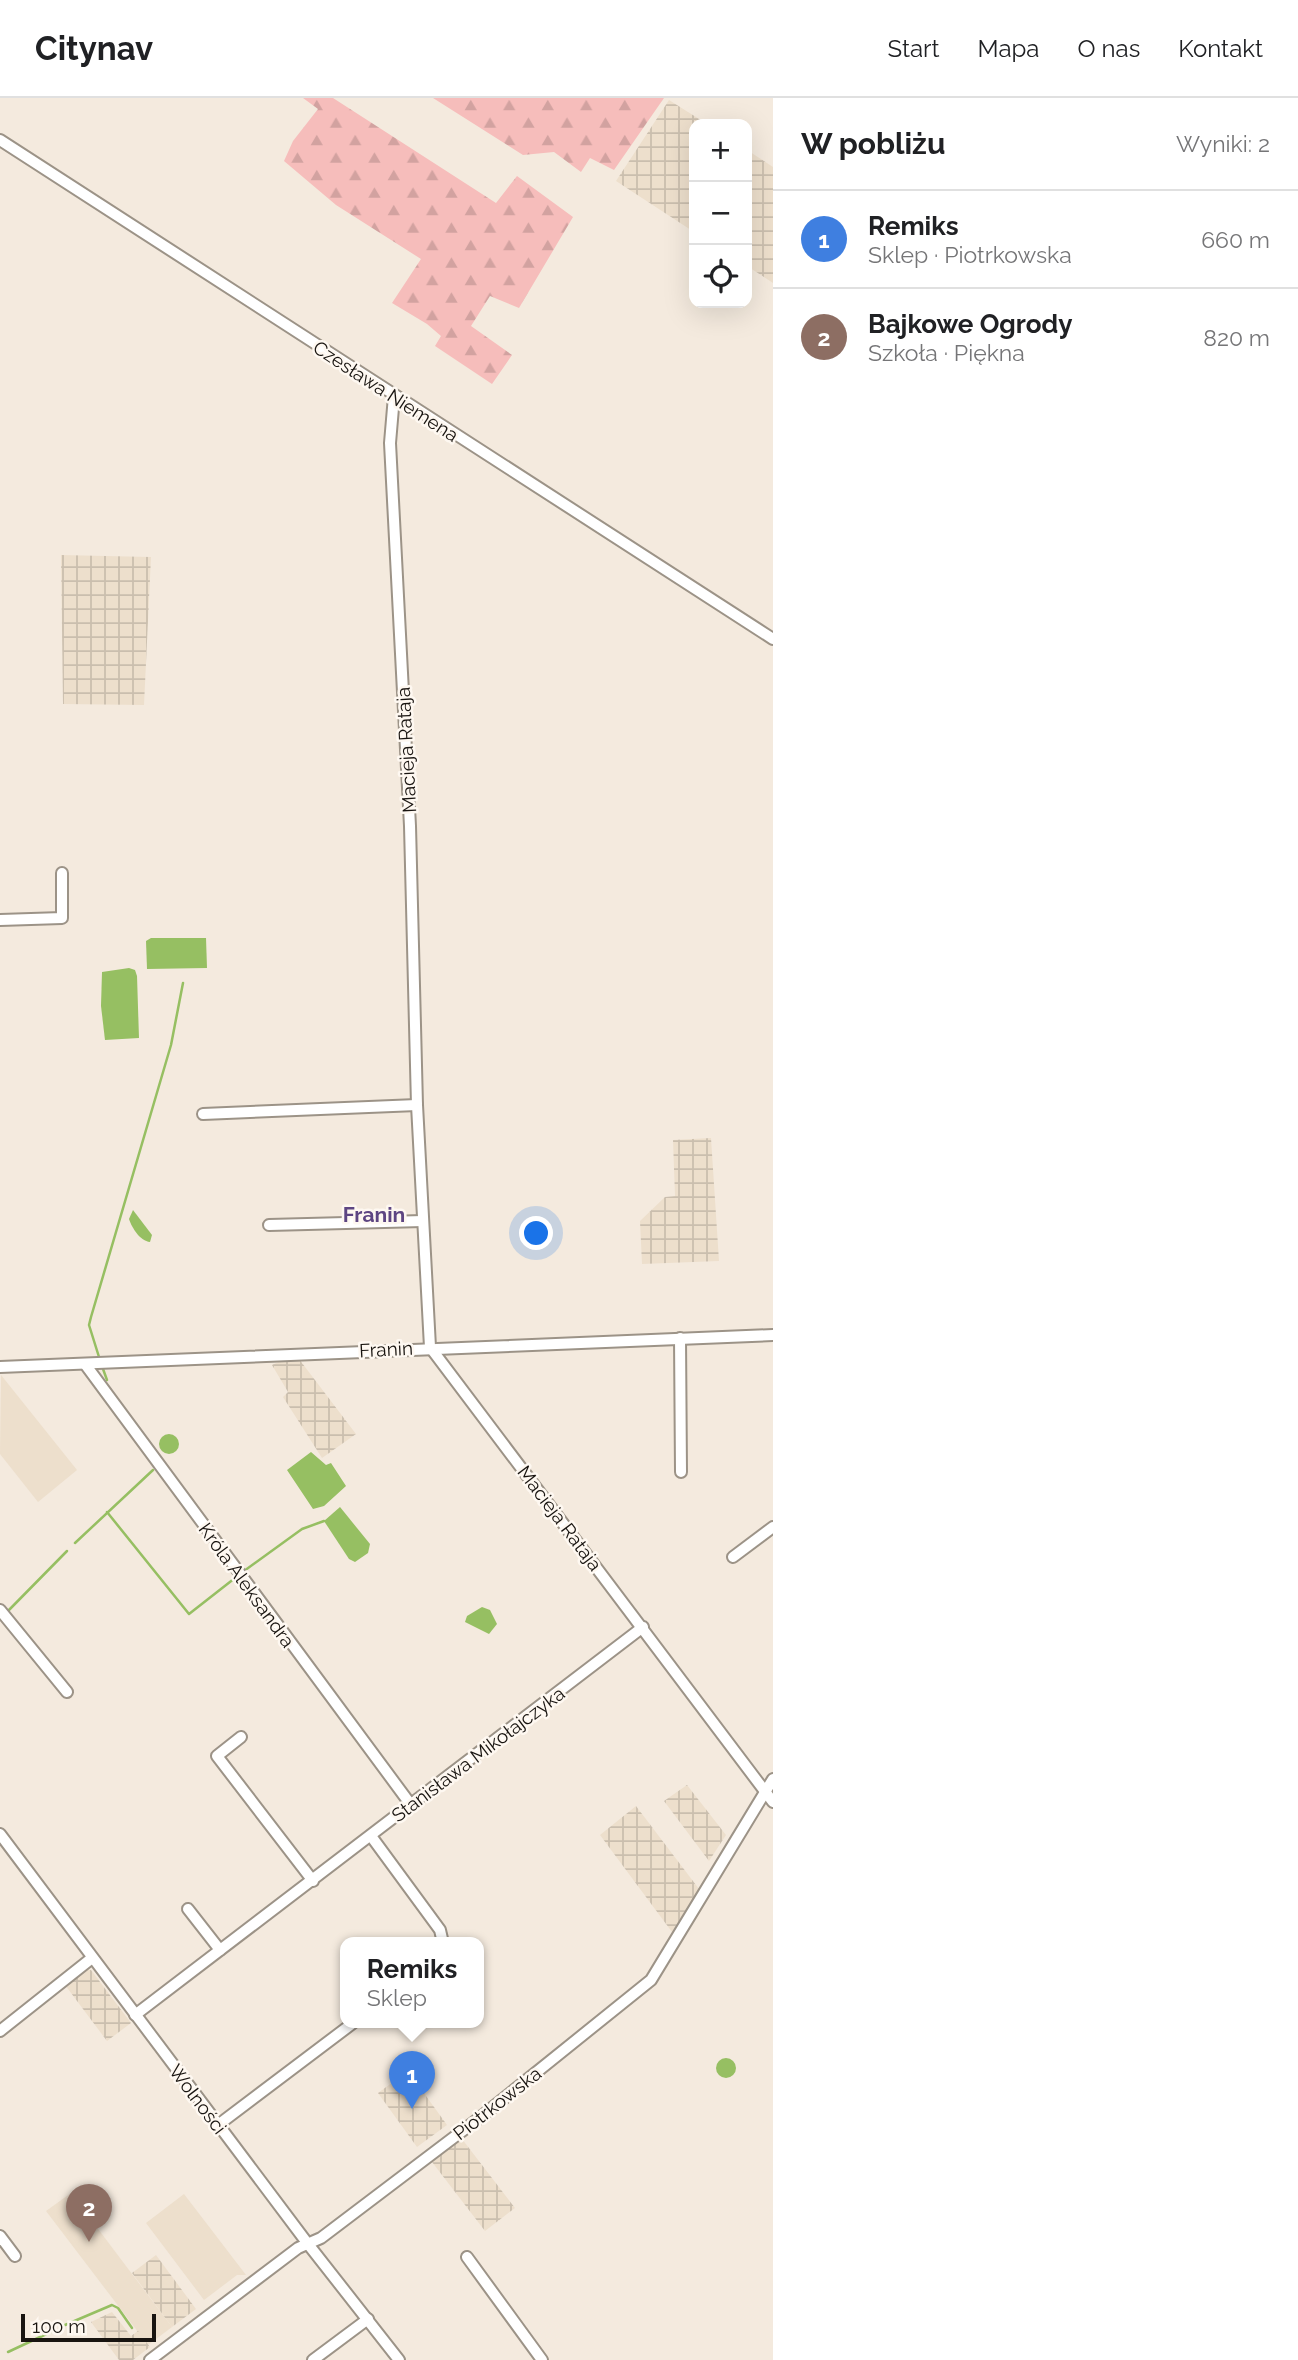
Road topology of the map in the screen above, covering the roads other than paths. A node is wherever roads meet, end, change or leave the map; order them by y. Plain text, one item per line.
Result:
1 (0, 140) edge
2 (394, 396) junction
3 (773, 639) edge
4 (62, 873) dead end
5 (0, 920) edge
6 (416, 1105) junction
7 (203, 1114) dead end
8 (423, 1221) junction
9 (269, 1225) dead end
10 (773, 1335) edge
11 (680, 1338) junction
12 (430, 1347) junction
13 (85, 1364) junction
14 (0, 1367) edge
15 (681, 1472) dead end
16 (773, 1527) edge
17 (733, 1557) dead end
18 (0, 1610) edge
19 (643, 1627) junction
20 (67, 1692) dead end
21 (241, 1737) dead end
22 (773, 1779) edge
23 (765, 1791) junction
24 (773, 1802) edge
25 (411, 1805) junction
26 (0, 1834) edge
27 (371, 1836) junction
28 (313, 1881) junction
29 (188, 1909) dead end
30 (442, 1937) edge
31 (220, 1950) junction
32 (92, 1958) junction
33 (135, 2015) junction
34 (346, 2028) edge
35 (0, 2031) edge
36 (218, 2125) junction
37 (0, 2236) edge
38 (307, 2244) junction
39 (15, 2256) dead end
40 (467, 2257) dead end
41 (368, 2319) junction
42 (150, 2360) edge
43 (313, 2360) edge
44 (399, 2360) edge
45 (542, 2360) edge

1 - 2 street, Czesława Niemena
2 - 3 street, Czesława Niemena
2 - 6 street, Macieja Rataja
4 - 5 street
6 - 7 street
6 - 8 street, Macieja Rataja
8 - 9 street
8 - 12 street, Macieja Rataja
10 - 11 street, Franin
11 - 12 street, Franin
11 - 15 street
12 - 13 street, Franin
12 - 19 street, Macieja Rataja
13 - 14 street, Franin
13 - 25 street, Króla Aleksandra
16 - 17 street
18 - 20 street
19 - 23 street, Macieja Rataja
19 - 25 street, Stanisława Mikołajczyka
21 - 28 street
22 - 23 street, Piotrkowska
23 - 24 street, Macieja Rataja
23 - 38 street, Piotrkowska
25 - 27 street, Stanisława Mikołajczyka
26 - 32 street, Wolności
27 - 28 street, Stanisława Mikołajczyka
27 - 30 street
28 - 31 street, Stanisława Mikołajczyka
29 - 31 street
31 - 33 street, Stanisława Mikołajczyka
32 - 33 street, Wolności
32 - 35 street
33 - 36 street, Wolności
34 - 36 street
36 - 38 street, Wolności
37 - 39 street
38 - 41 street, Wolności
38 - 42 street, Piotrkowska
40 - 45 street
41 - 43 street
41 - 44 street, Wolności

